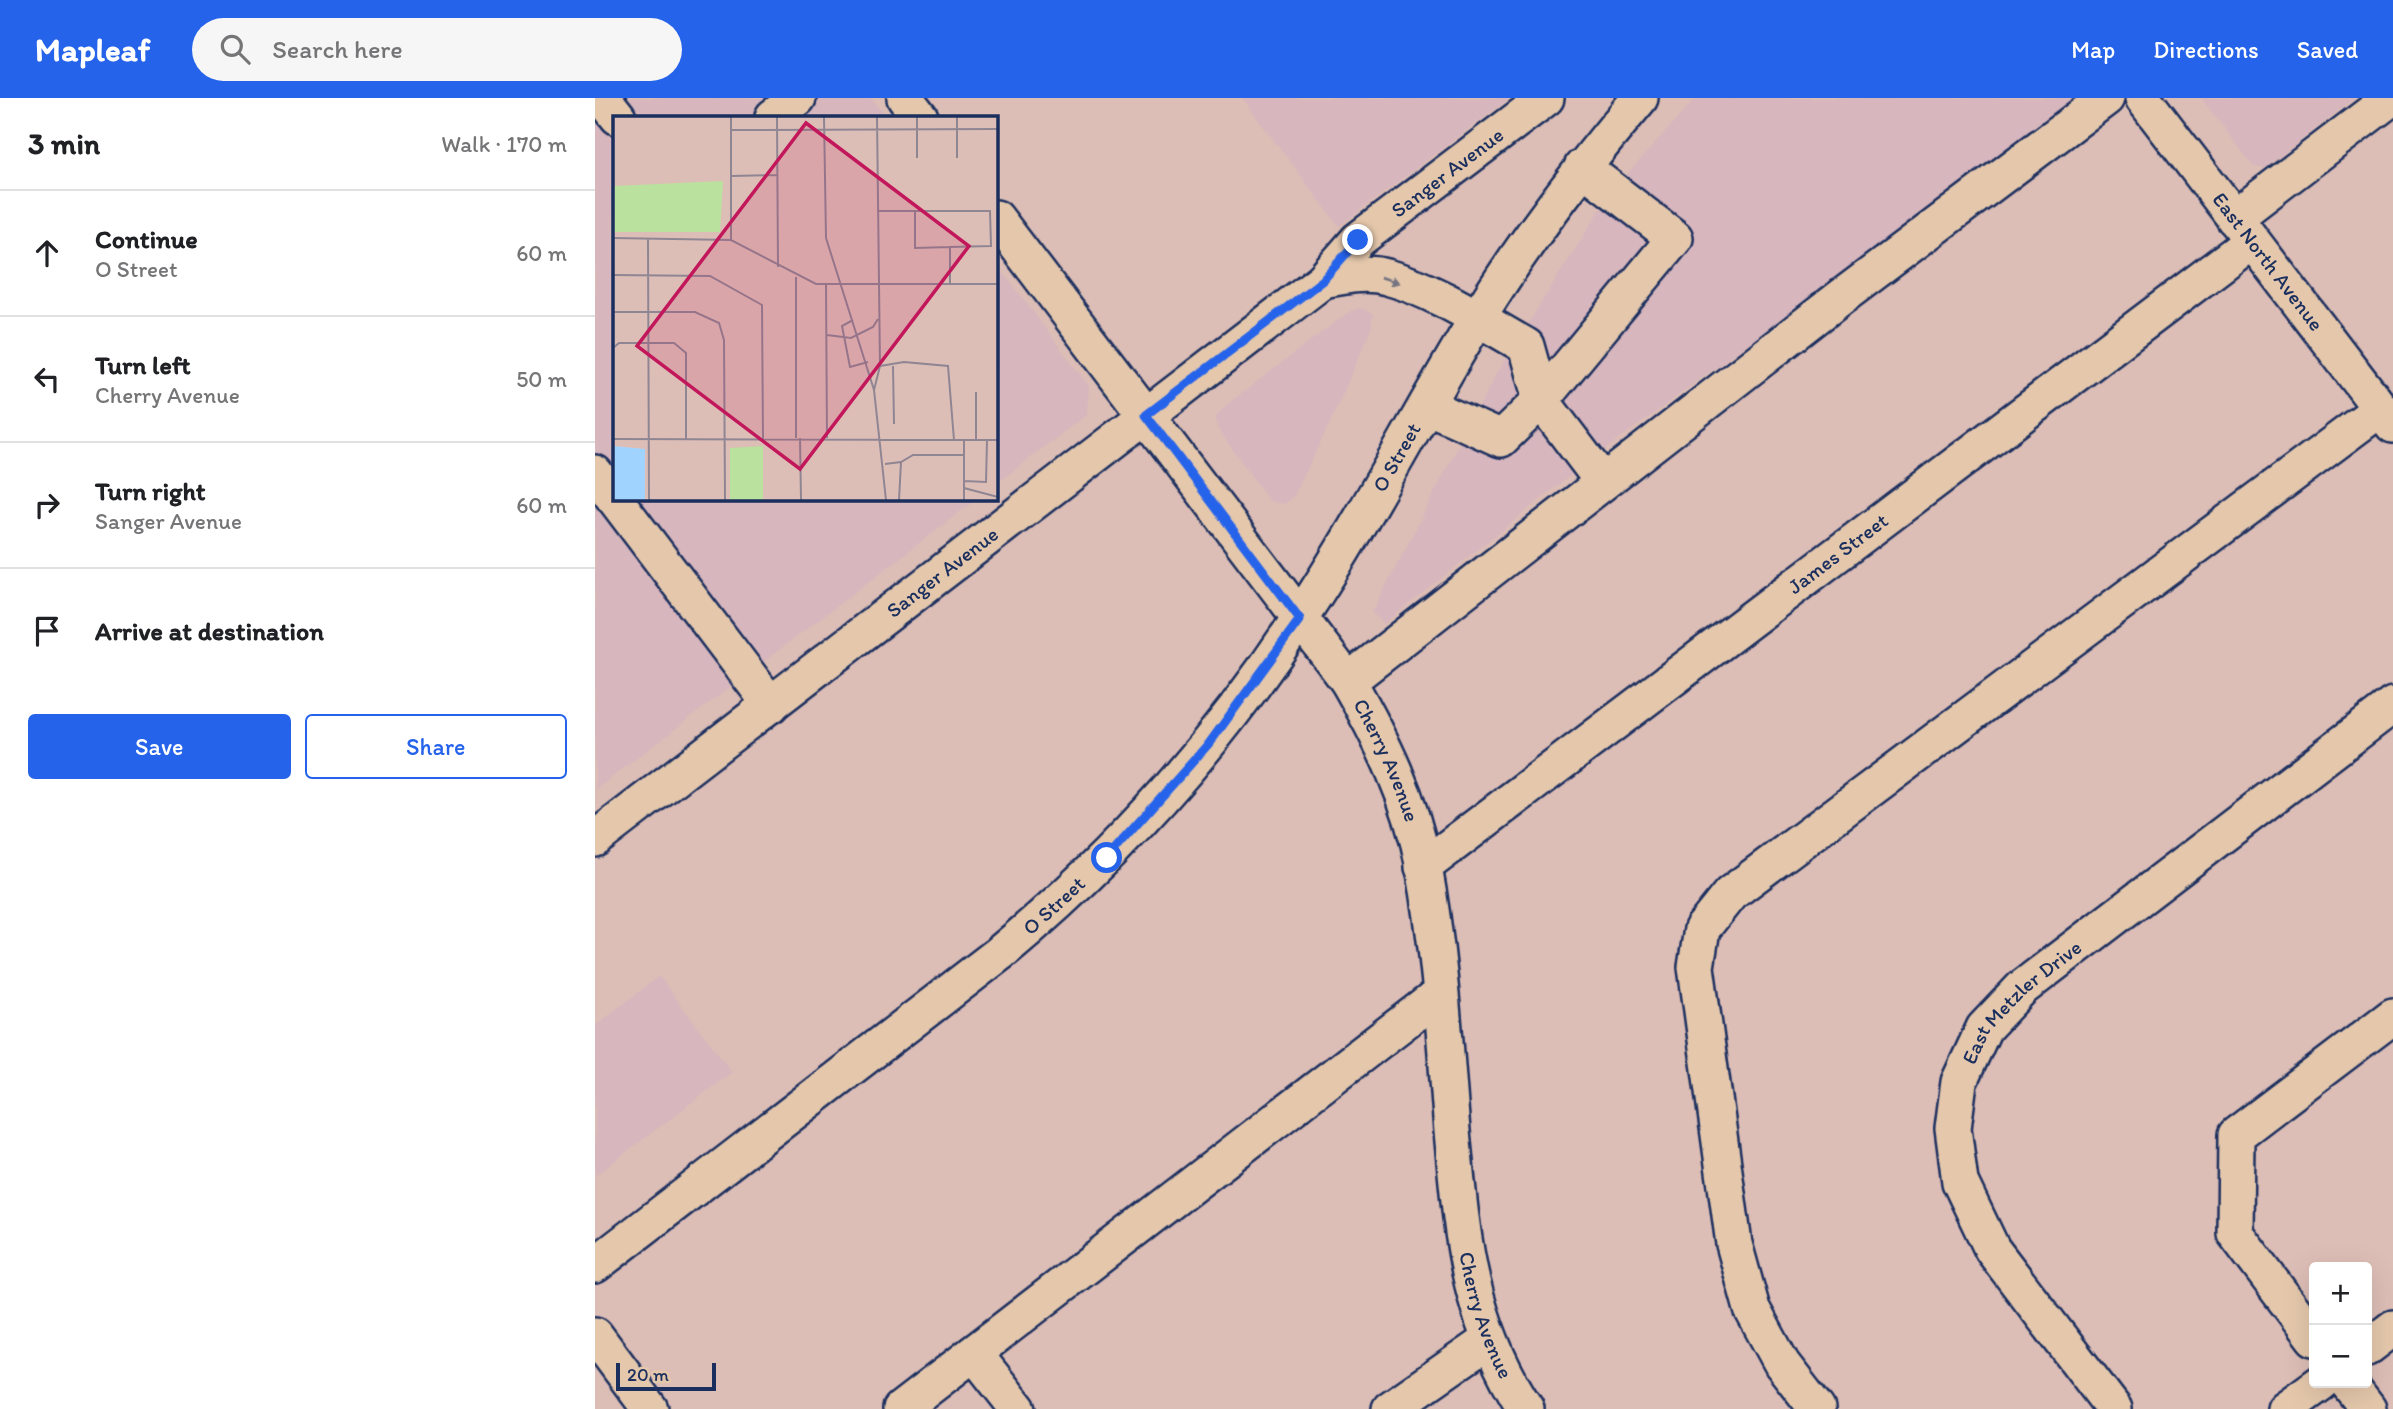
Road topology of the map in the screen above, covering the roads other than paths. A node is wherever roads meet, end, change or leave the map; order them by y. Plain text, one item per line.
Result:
1 (603, 98) edge
2 (798, 98) edge
3 (905, 98) edge
4 (1546, 98) edge
5 (1640, 98) edge
6 (2106, 98) edge
7 (2143, 98) edge
8 (2391, 98) edge
9 (617, 116) edge
10 (774, 116) edge
11 (919, 116) edge
12 (1582, 167) junction
13 (997, 219) edge
14 (2243, 229) junction
15 (1323, 280) junction
16 (1477, 318) junction
17 (1541, 401) junction
18 (1427, 406) junction
19 (1146, 415) junction
20 (2387, 417) edge
21 (595, 473) edge
22 (1603, 482) junction
23 (613, 492) edge
24 (622, 501) edge
25 (1300, 619) junction
26 (1348, 681) junction
27 (771, 705) junction
28 (2393, 705) edge
29 (595, 839) edge
30 (1423, 867) junction
31 (1440, 994) junction
32 (2393, 1016) edge
33 (595, 1265) edge
34 (2393, 1328) edge
35 (2309, 1331) edge
36 (595, 1335) edge
37 (1488, 1341) junction
38 (2372, 1344) edge
39 (974, 1353) junction
40 (2314, 1388) edge
41 (2352, 1388) edge
42 (650, 1409) edge
43 (901, 1409) edge
44 (1018, 1409) edge
45 (1390, 1409) edge
46 (1526, 1409) edge
47 (1817, 1409) edge
48 (2114, 1409) edge
49 (2285, 1409) edge
50 (2368, 1409) edge

1 - 9 street
2 - 10 street
3 - 11 street
4 - 15 street, Sanger Avenue
5 - 12 street, O Street
6 - 22 street
7 - 14 street, East North Avenue
8 - 14 street, James Street
12 - 16 street, O Street
12 - 17 street
13 - 19 street, Cherry Avenue
14 - 20 street, East North Avenue
14 - 30 street, James Street
15 -> 16 street, Sanger Avenue
15 - 19 street, Sanger Avenue
16 - 17 street, Sanger Avenue
16 - 18 street, O Street
17 - 18 street
17 - 22 street
18 - 25 street, O Street
19 - 25 street, Cherry Avenue
19 - 27 street, Sanger Avenue
20 - 47 street
21 - 23 street
22 - 26 street
24 - 27 street
25 - 26 street, Cherry Avenue
25 - 33 street, O Street
26 - 30 street, Cherry Avenue
27 - 29 street, Sanger Avenue
28 - 48 street, East Metzler Drive
30 - 31 street, Cherry Avenue
31 - 37 street, Cherry Avenue
31 - 39 street
32 - 35 street
34 - 38 street
36 - 42 street
37 - 45 street
37 - 46 street, Cherry Avenue
39 - 43 street
39 - 44 street
40 - 49 street
41 - 50 street

